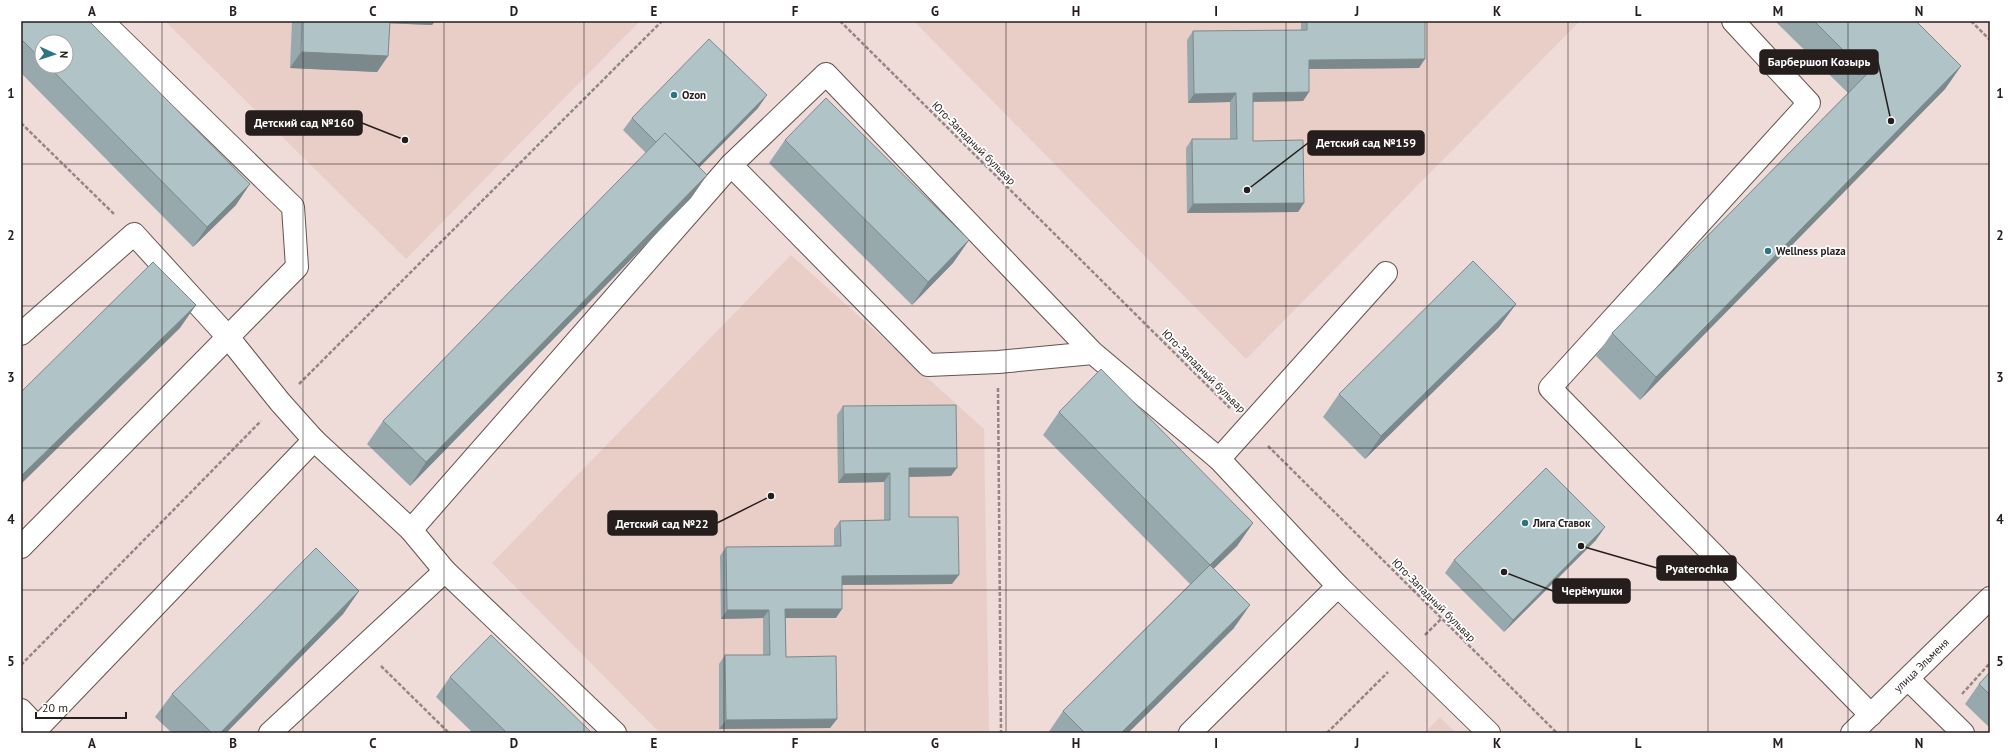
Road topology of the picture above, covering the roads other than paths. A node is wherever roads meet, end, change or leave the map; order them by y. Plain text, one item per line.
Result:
1 (102, 21) edge
2 (1733, 21) edge
3 (731, 166) junction
4 (1386, 273) dead end
5 (21, 334) edge
6 (228, 337) junction
7 (1093, 353) junction
8 (314, 440) junction
9 (1219, 459) junction
10 (411, 530) junction
11 (21, 546) edge
12 (445, 570) junction
13 (1338, 586) junction
14 (1990, 598) edge
15 (1908, 679) junction
16 (21, 710) edge
17 (1871, 715) junction
18 (36, 730) edge
19 (270, 733) edge
20 (615, 733) edge
21 (1190, 733) edge
22 (1489, 733) edge
23 (1852, 733) edge
24 (1963, 733) edge

1 - 6 street
2 - 17 street
3 - 7 street
3 - 7 street
3 - 10 street
4 - 9 street
5 - 6 street
6 - 8 street
6 - 11 street
7 - 9 street
8 - 10 street
8 - 18 street
9 - 13 street
10 - 12 street
12 - 19 street
12 - 20 street
13 - 21 street
13 - 22 street
14 - 15 street, улица Эльменя
15 - 17 street, улица Эльменя
15 - 24 street
16 - 18 street
17 - 23 street, улица Эльменя

